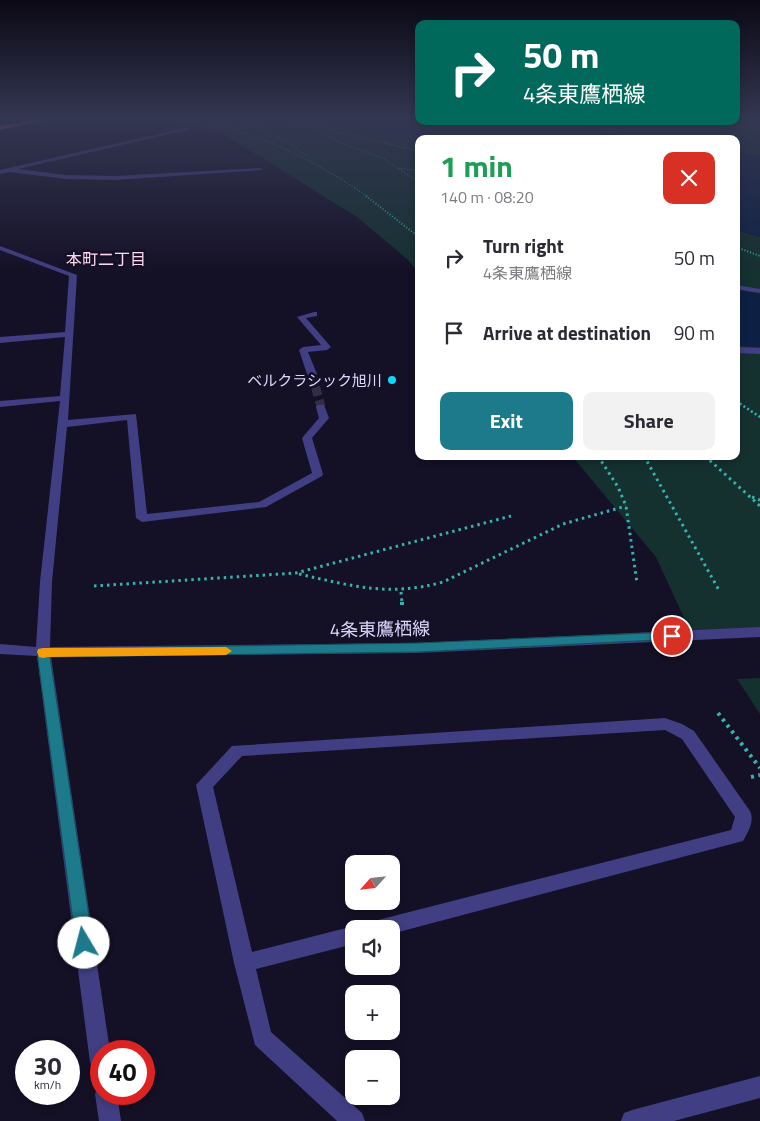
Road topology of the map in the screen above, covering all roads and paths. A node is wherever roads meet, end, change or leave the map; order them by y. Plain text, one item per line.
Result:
1 (21, 171) edge
2 (236, 171) edge
3 (329, 171) edge
4 (401, 171) edge
5 (415, 180) edge
6 (415, 233) edge
7 (0, 248) edge
8 (740, 248) edge
9 (760, 256) edge
10 (740, 288) edge
11 (760, 291) edge
12 (314, 314) dead end
13 (70, 334) junction
14 (0, 340) edge
15 (740, 350) edge
16 (760, 352) edge
17 (312, 374) tunnel mouth
18 (65, 398) junction
19 (0, 404) edge
20 (740, 404) edge
21 (321, 407) tunnel mouth
22 (760, 417) edge
23 (63, 424) junction
24 (601, 460) edge
25 (646, 460) edge
26 (709, 460) edge
27 (751, 497) junction
28 (760, 500) edge
29 (626, 506) junction
30 (760, 506) edge
31 (511, 516) dead end
32 (296, 573) junction
33 (637, 583) dead end
34 (94, 586) dead end
35 (401, 592) junction
36 (720, 592) dead end
37 (402, 606) dead end
38 (758, 635) edge
39 (0, 649) edge
40 (43, 652) junction
41 (718, 713) dead end
42 (760, 768) edge
43 (400, 923) edge
44 (345, 937) edge
45 (244, 963) junction
46 (98, 1040) edge
47 (760, 1087) edge
48 (108, 1105) edge
49 (110, 1121) edge
50 (354, 1121) edge
51 (632, 1121) edge

1 - 2 street
3 - 6 path
4 - 5 path
7 - 13 street
8 - 9 path
10 - 11 street
12 - 17 street
13 - 14 street
13 - 18 street
15 - 16 street
18 - 19 street
18 - 23 street
20 - 22 path
21 - 23 street
23 - 40 street
24 - 29 path
25 - 36 path
26 - 27 path
27 - 28 path
27 - 30 path
29 - 33 path
29 - 35 path
31 - 32 path
32 - 34 path
32 - 35 path
35 - 37 path
38 - 40 street, 4条東鷹栖線
39 - 40 street, 4条東鷹栖線
40 - 46 street
41 - 42 path
43 - 45 street
44 - 45 street
45 - 50 street
47 - 51 street
48 - 49 street

